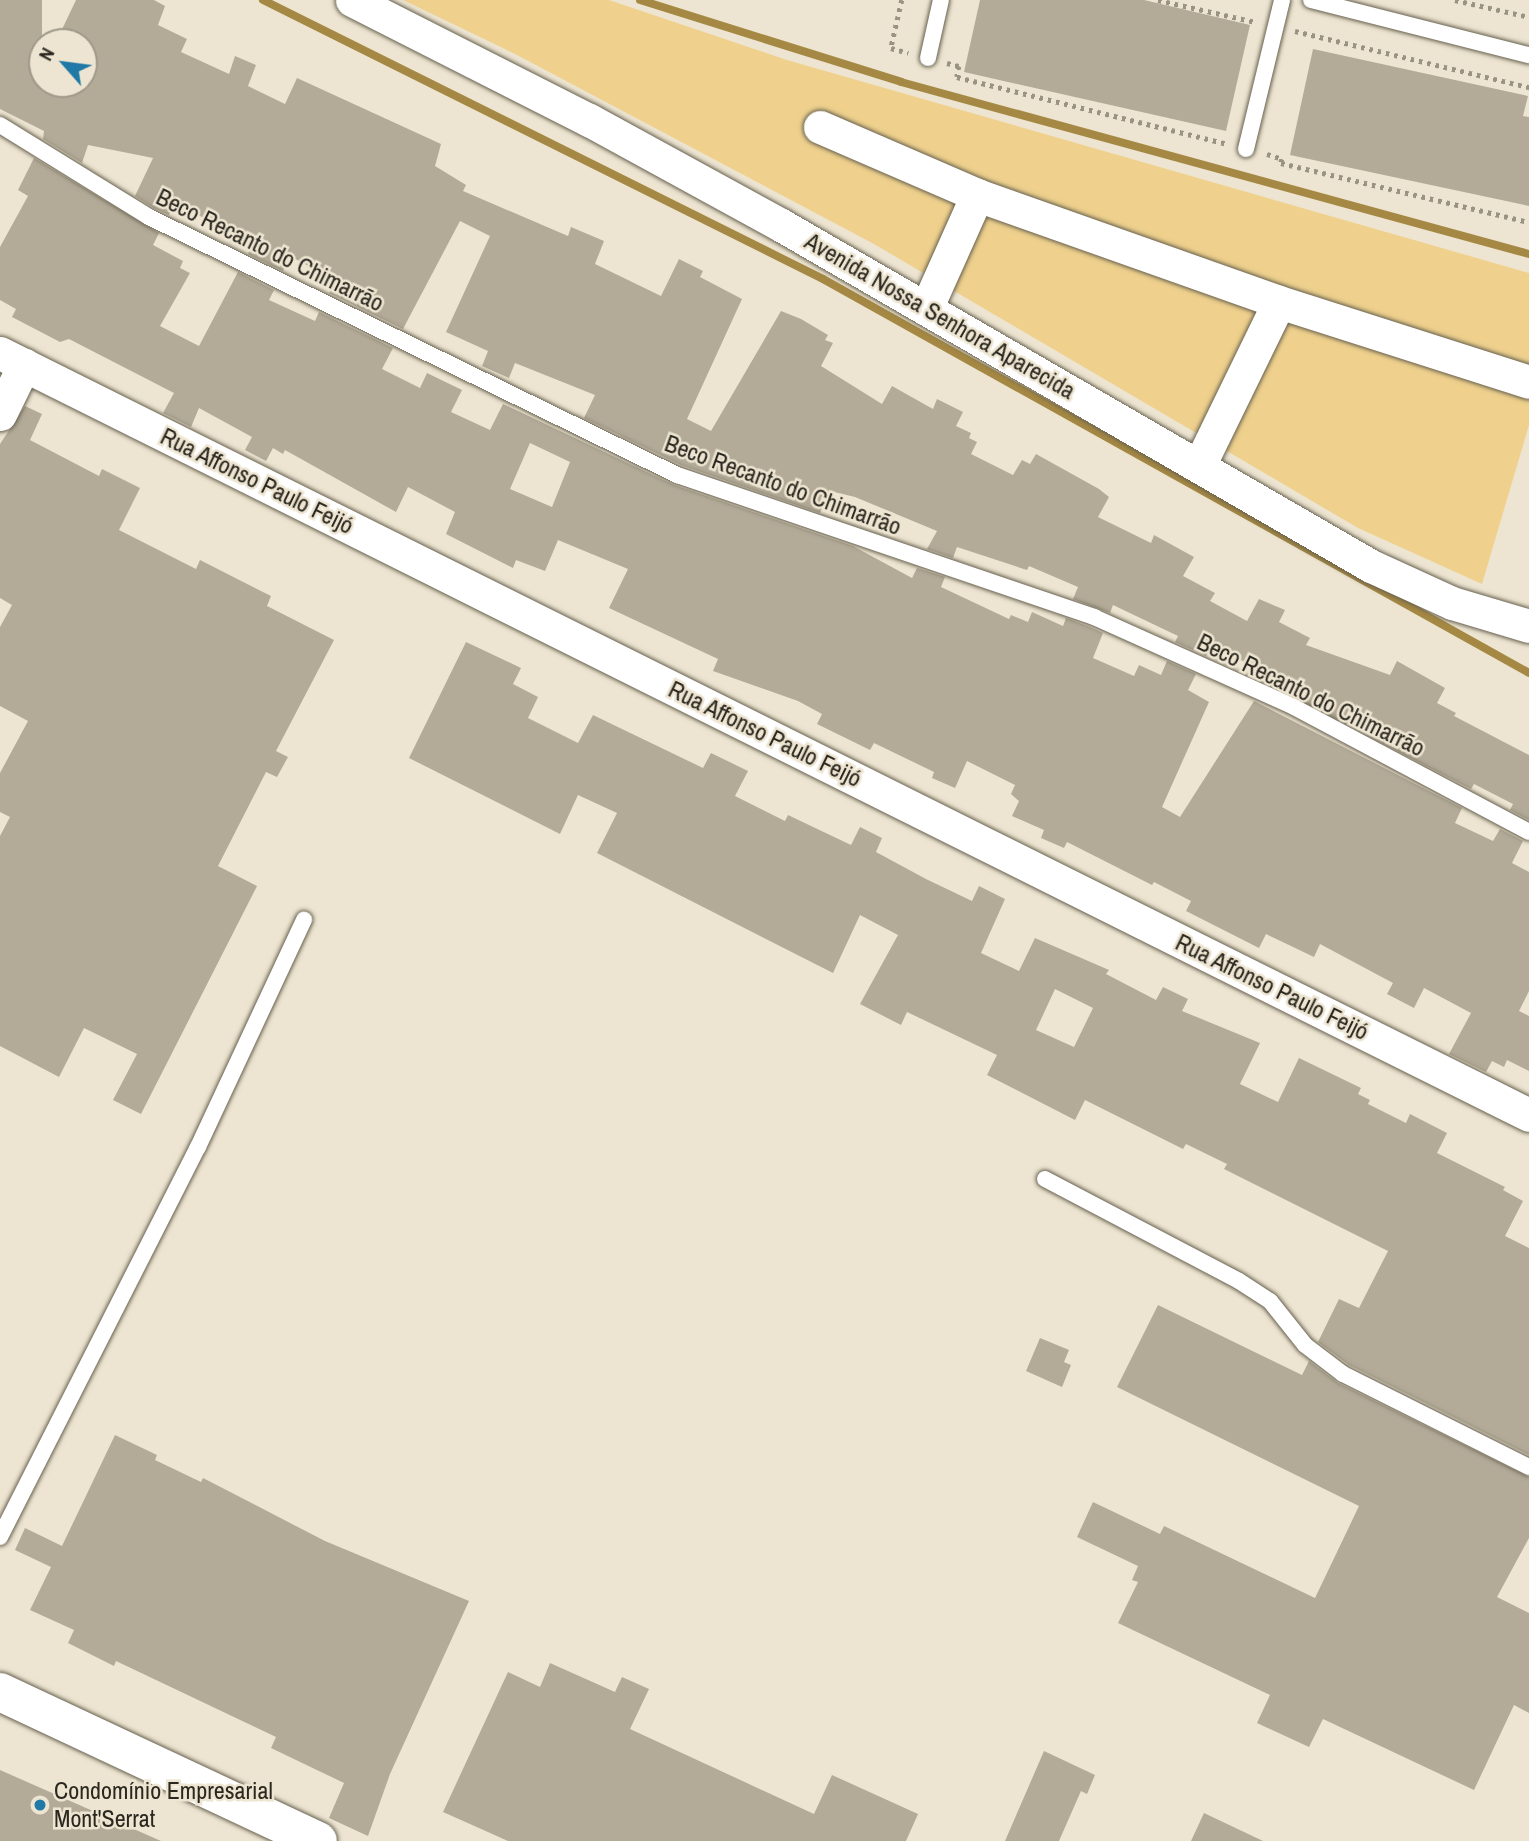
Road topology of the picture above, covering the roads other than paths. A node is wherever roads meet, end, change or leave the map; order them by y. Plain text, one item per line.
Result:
1 (352, 0) edge
2 (941, 0) edge
3 (1282, 0) edge
4 (1311, 0) edge
5 (1529, 55) edge
6 (928, 58) road end
7 (0, 125) edge
8 (820, 127) dead end
9 (1246, 149) road end
10 (977, 195) junction
11 (1279, 302) junction
12 (926, 309) junction
13 (12, 359) edge
14 (1529, 382) edge
15 (0, 414) edge
16 (1199, 466) junction
17 (1529, 626) edge
18 (1529, 832) edge
19 (304, 920) dead end
20 (1529, 1115) edge
21 (1045, 1179) dead end
22 (1529, 1467) edge
23 (0, 1537) edge
24 (0, 1692) edge
25 (312, 1840) edge

1 - 12 street, Avenida Nossa Senhora Aparecida
2 - 6 lane
3 - 9 lane
4 - 5 lane
7 - 18 lane, Beco Recanto do Chimarrão
8 - 10 street
10 - 11 street
10 - 12 street
11 - 14 street
11 - 16 street
12 - 16 street, Avenida Nossa Senhora Aparecida
13 - 15 street
13 - 20 street, Rua Affonso Paulo Feijó
16 - 17 street, Avenida Nossa Senhora Aparecida
19 - 23 lane
21 - 22 lane
24 - 25 street

